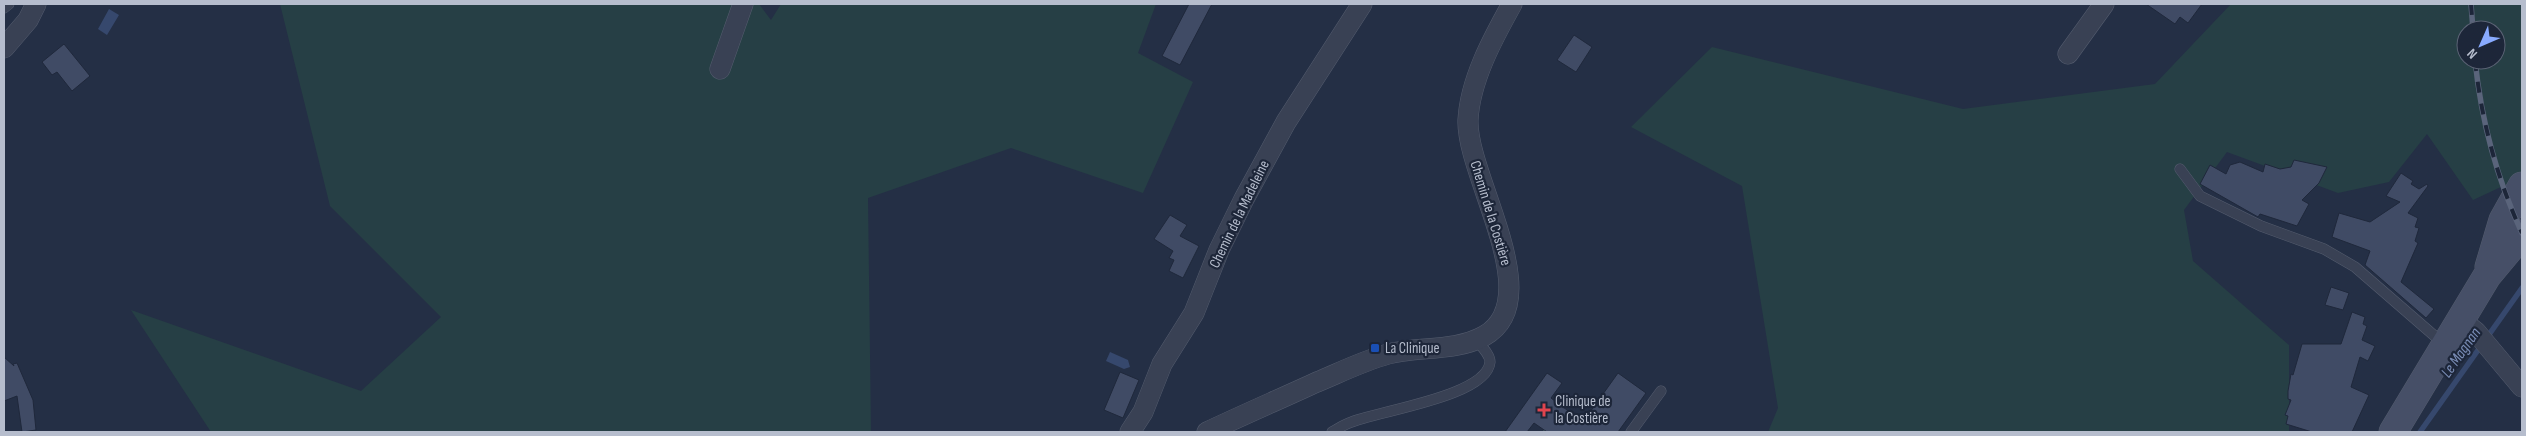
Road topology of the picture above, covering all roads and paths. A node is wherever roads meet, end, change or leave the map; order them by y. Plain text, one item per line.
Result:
1 (9, 4) edge
2 (36, 4) edge
3 (743, 4) edge
4 (1362, 4) edge
5 (1512, 4) edge
6 (2104, 4) edge
7 (4, 8) edge
8 (4, 48) edge
9 (2068, 54) dead end
10 (720, 69) dead end
11 (2180, 169) dead end
12 (2522, 186) edge
13 (2522, 234) edge
14 (2487, 276) junction
15 (2468, 326) junction
16 (1476, 340) junction
17 (2446, 345) junction
18 (2522, 387) edge
19 (1661, 391) dead end
20 (1130, 432) edge
21 (1207, 432) edge
22 (1332, 432) edge
23 (1631, 432) edge
24 (2393, 432) edge

1 - 7 lane
2 - 8 street
3 - 10 street
4 - 20 street, Chemin de la Madeleine
5 - 16 street, Chemin de la Costière
6 - 9 street
11 - 17 lane
12 - 14 street
13 - 14 street
14 - 15 street
15 - 17 street
15 - 18 street
16 - 21 street, Chemin de la Costière
16 - 22 lane
17 - 24 street
19 - 23 lane

